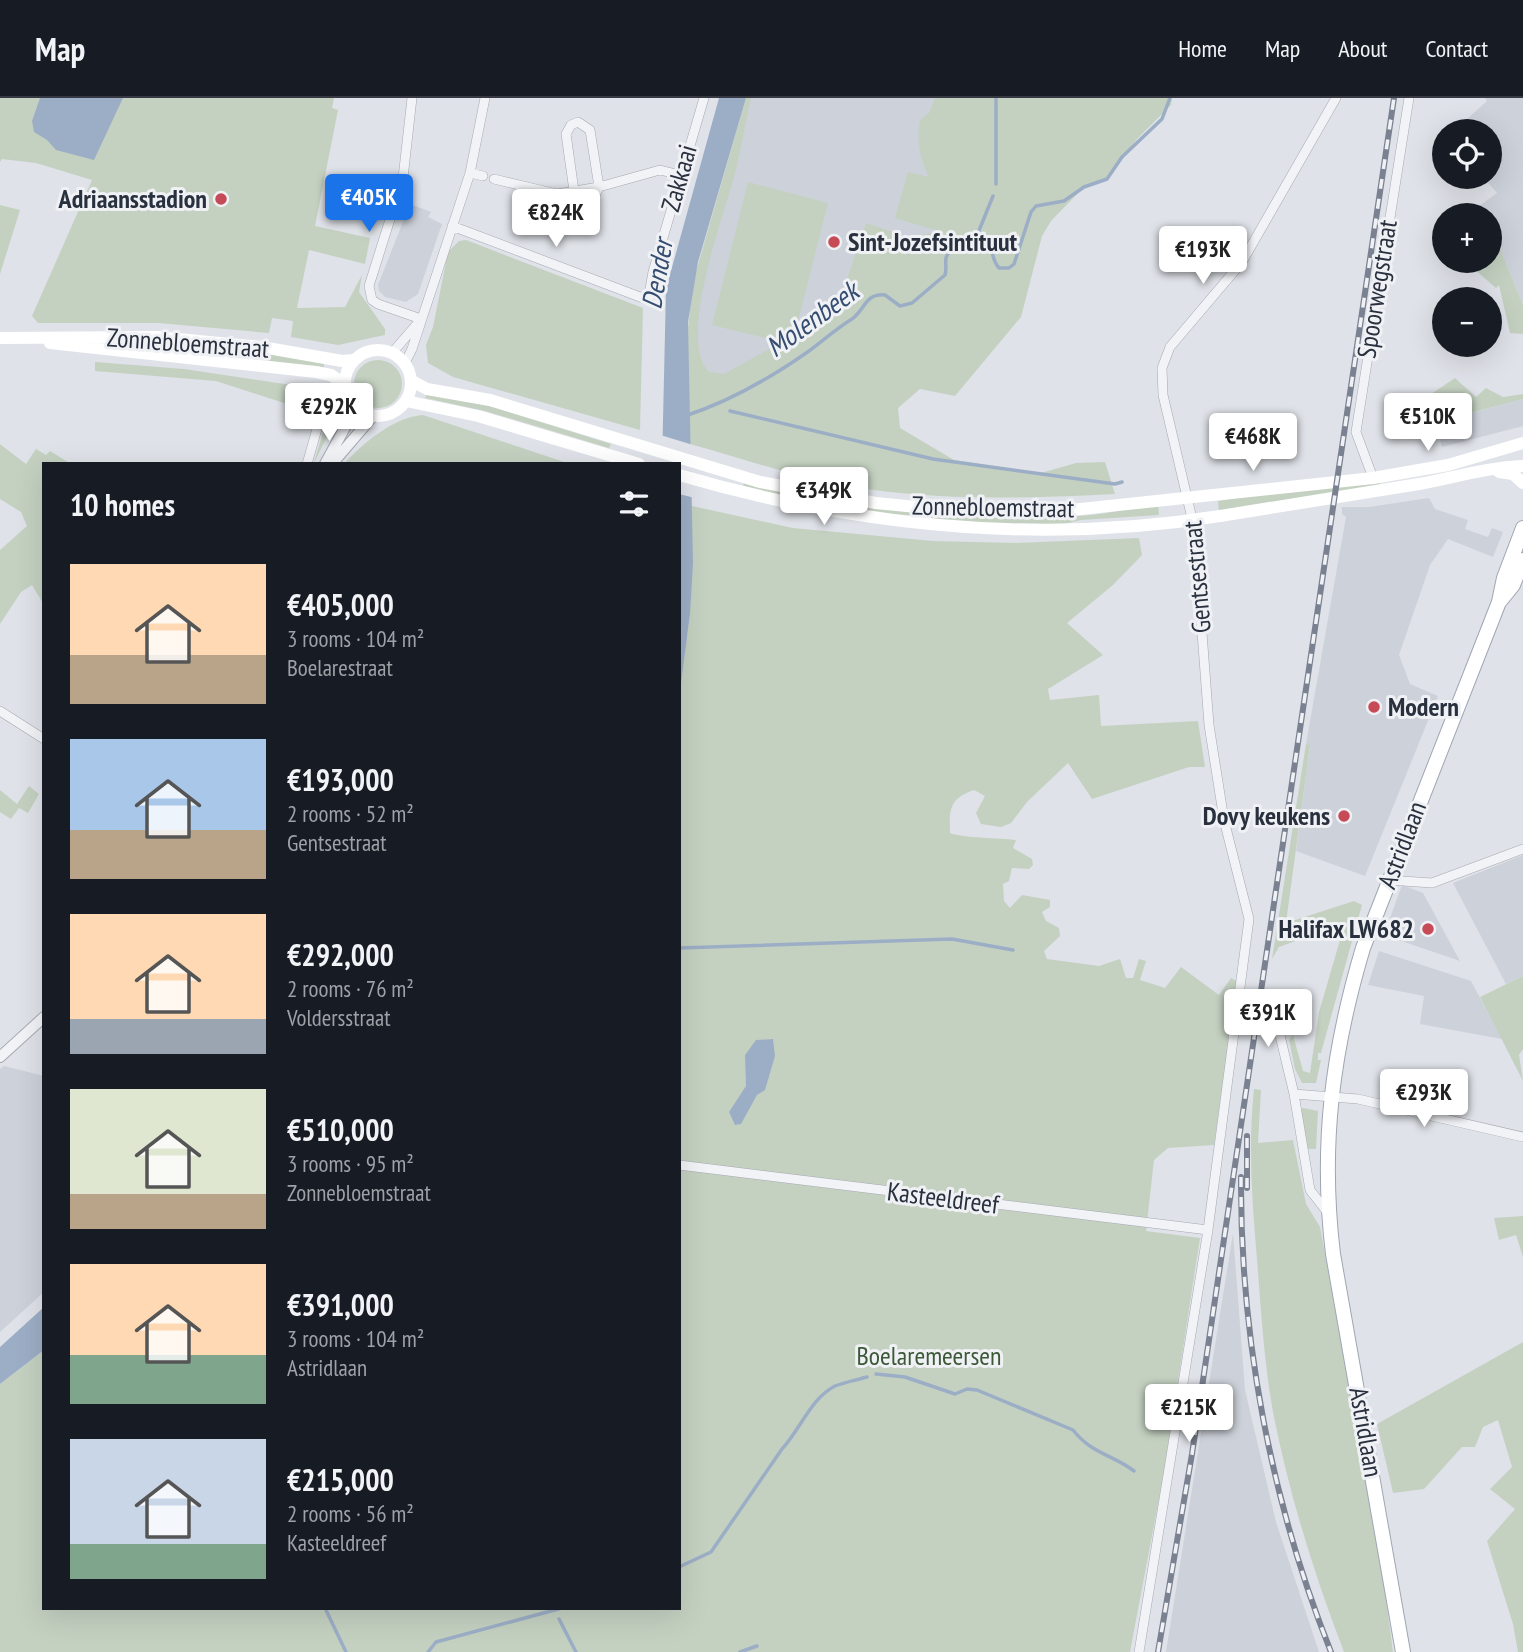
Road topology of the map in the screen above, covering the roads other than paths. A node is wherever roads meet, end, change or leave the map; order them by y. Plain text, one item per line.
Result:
1 (412, 98) edge
2 (485, 98) edge
3 (704, 98) edge
4 (1336, 98) edge
5 (1409, 98) edge
6 (470, 173) junction
7 (680, 175) junction
8 (483, 176) dead end
9 (495, 179) dead end
10 (598, 187) junction
11 (574, 191) junction
12 (557, 194) junction
13 (452, 226) junction
14 (421, 319) junction
15 (100, 336) junction
16 (0, 338) edge
17 (20, 338) junction
18 (96, 350) junction
19 (393, 353) junction
20 (354, 360) junction
21 (405, 363) junction
22 (412, 381) junction
23 (345, 385) junction
24 (406, 401) junction
25 (352, 403) junction
26 (321, 415) dead end
27 (373, 416) junction
28 (1523, 443) edge
29 (1523, 449) edge
30 (1503, 451) junction
31 (308, 462) edge
32 (326, 462) edge
33 (334, 462) edge
34 (632, 462) edge
35 (1523, 466) edge
36 (1492, 470) junction
37 (681, 476) edge
38 (1373, 478) junction
39 (1522, 481) edge
40 (1189, 496) junction
41 (1193, 520) junction
42 (1523, 528) edge
43 (1523, 560) edge
44 (1499, 602) junction
45 (0, 711) edge
46 (42, 738) edge
47 (1523, 849) edge
48 (1388, 880) junction
49 (1271, 998) dead end
50 (42, 1019) edge
51 (0, 1057) edge
52 (1294, 1094) junction
53 (1329, 1094) junction
54 (1523, 1137) edge
55 (681, 1165) edge
56 (1328, 1213) junction
57 (1208, 1230) junction
58 (1139, 1652) edge
59 (1403, 1652) edge

1 - 14 street
2 - 6 street
3 - 7 street, Zakkaai
4 - 40 street, Gentsestraat
5 - 38 street, Spoorwegstraat
6 - 8 street
6 - 13 street
7 - 10 street
7 - 13 street, Zakkaai
9 - 12 street
10 - 11 street
10 - 11 street
10 - 12 street
11 - 12 street
13 - 14 street
14 - 19 street
14 - 21 street
15 - 17 main road, Zonnebloemstraat
15 - 18 main road
15 - 20 main road, Zonnebloemstraat
16 - 17 main road, Zonnebloemstraat
17 - 18 main road, Zonnebloemstraat
18 - 23 main road, Zonnebloemstraat
19 - 20 main road, Zonnebloemstraat
19 - 21 main road
20 - 23 main road
21 - 22 main road
22 - 24 main road
22 - 40 main road, Zonnebloemstraat
23 - 25 main road
24 - 27 main road
24 - 34 main road
25 - 27 main road
25 - 32 street
26 - 31 street
27 - 33 street
28 - 30 main road
29 - 30 main road
30 - 38 main road, Zonnebloemstraat
35 - 36 main road, Zonnebloemstraat
36 - 39 main road
36 - 41 main road, Zonnebloemstraat
37 - 41 main road, Zonnebloemstraat
38 - 40 main road, Zonnebloemstraat
40 - 41 street, Gentsestraat
41 - 57 street, Gentsestraat
42 - 44 main road, Astridlaan
43 - 44 main road, Astridlaan
44 - 48 main road, Astridlaan
45 - 46 street
47 - 48 street
48 - 53 main road, Astridlaan
49 - 52 street, Astridlaan
50 - 51 street
52 - 53 street
52 - 56 street, Astridlaan
53 - 54 street
53 - 56 main road, Astridlaan
55 - 57 street, Kasteeldreef
56 - 59 main road, Astridlaan
57 - 58 street

